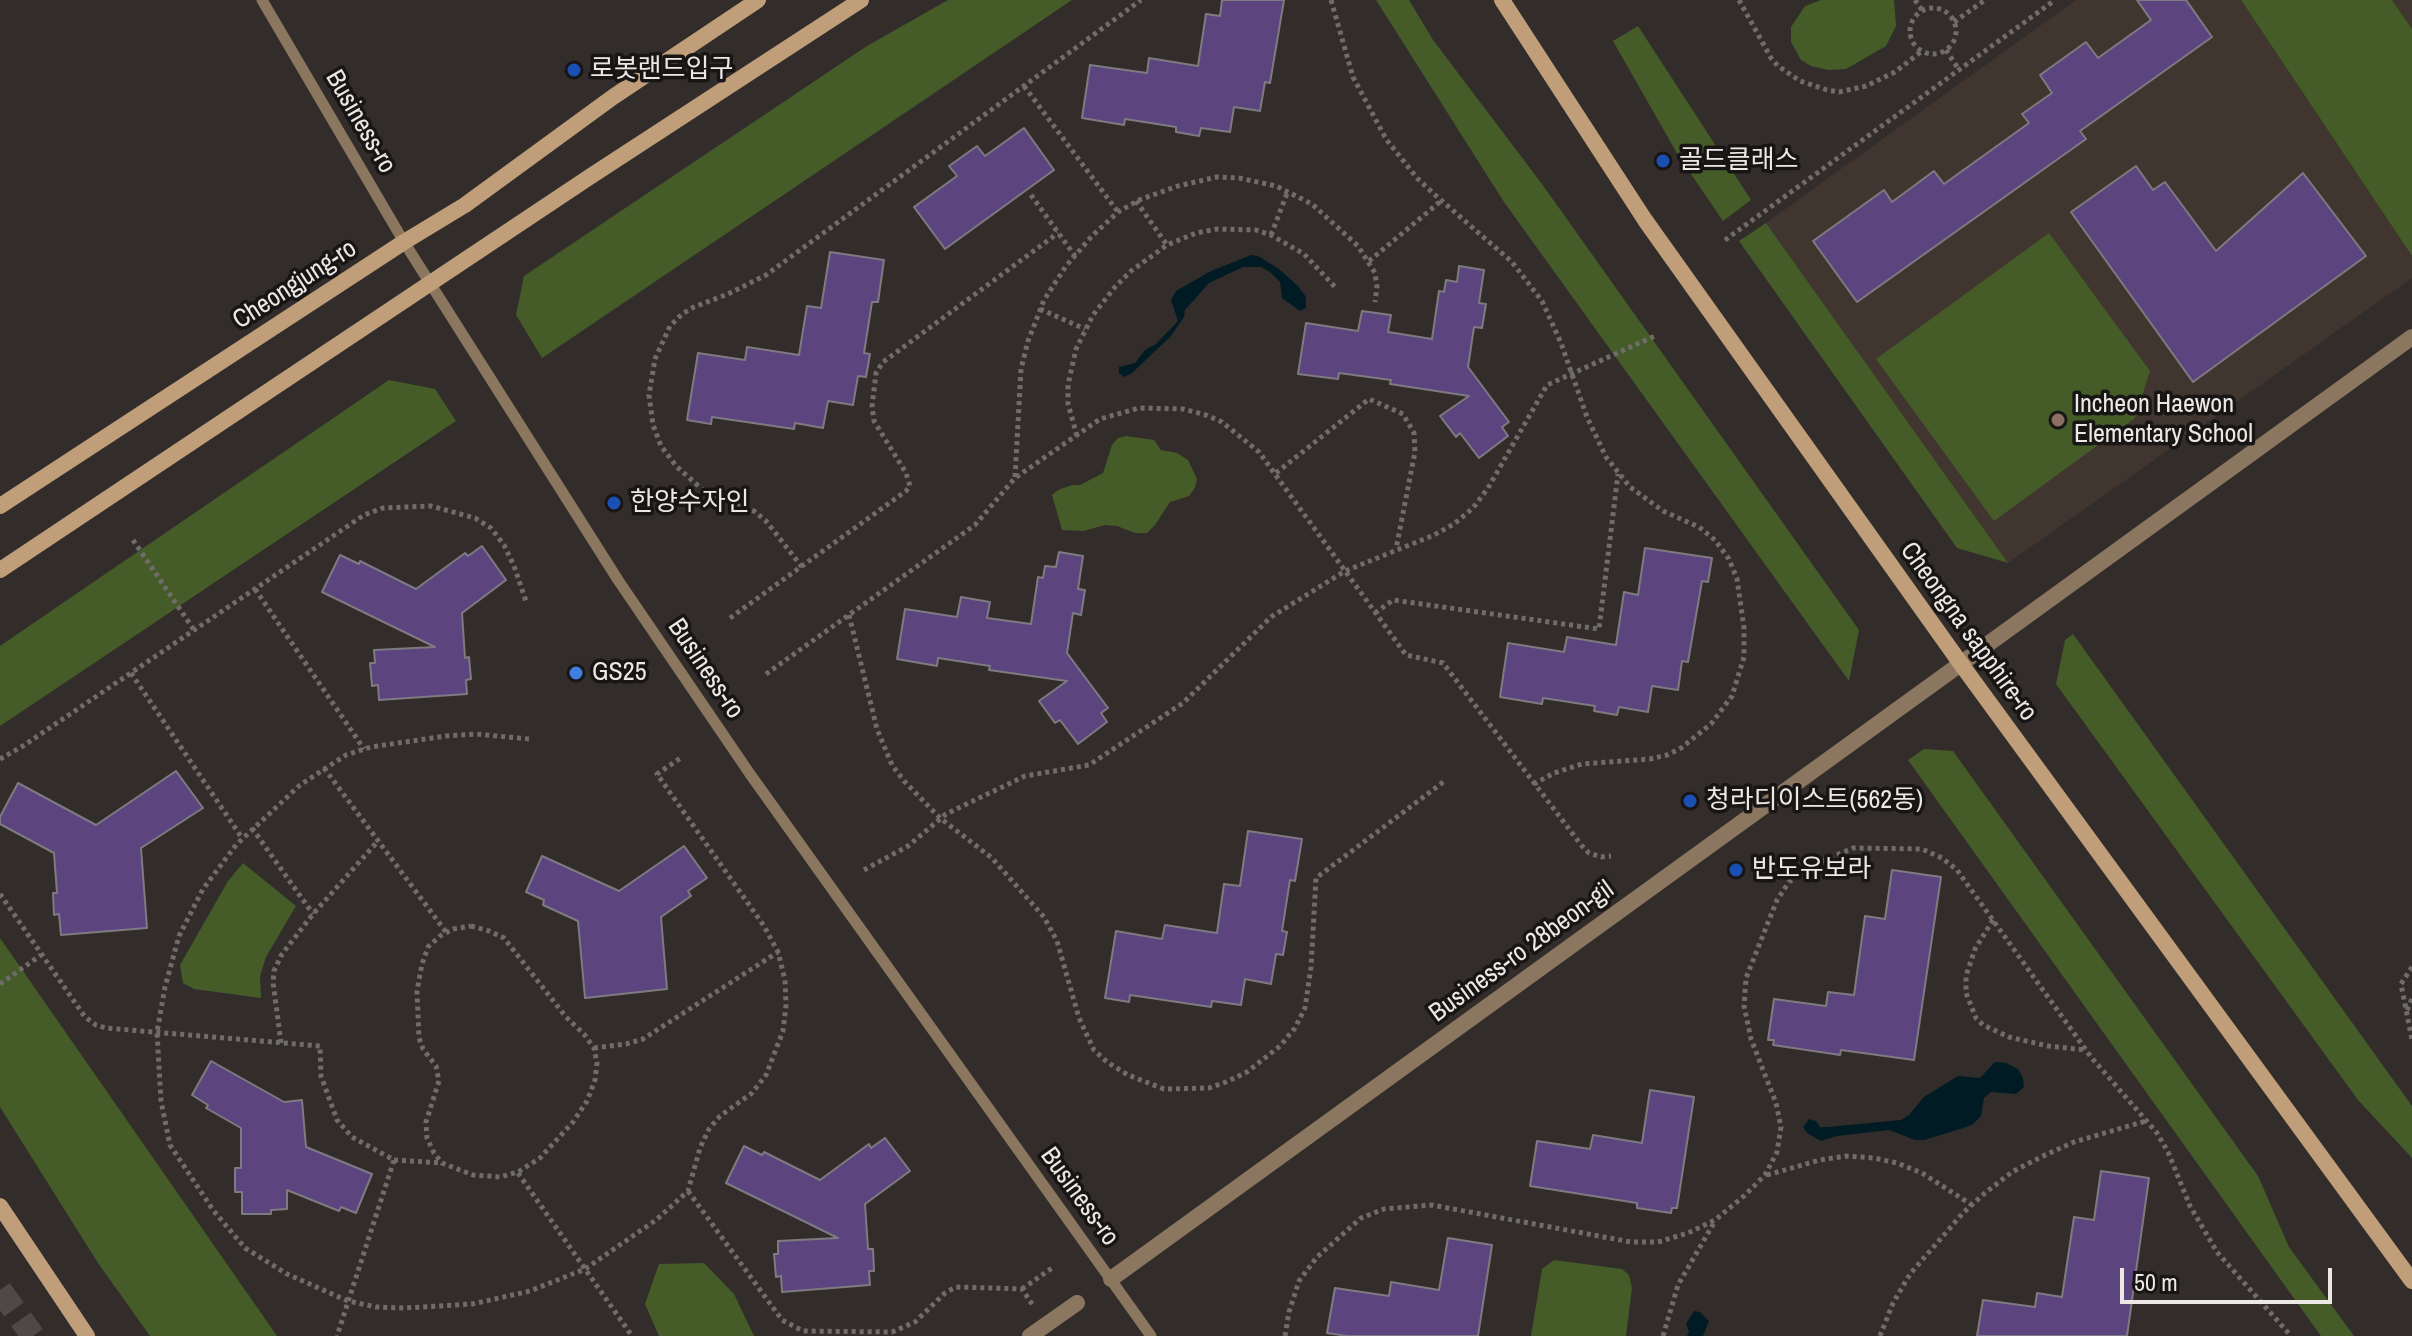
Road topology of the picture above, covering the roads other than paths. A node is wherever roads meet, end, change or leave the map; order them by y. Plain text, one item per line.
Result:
1 (262, 0) edge
2 (758, 0) edge
3 (861, 0) edge
4 (1502, 0) edge
5 (404, 242) junction
6 (431, 282) junction
7 (2412, 337) edge
8 (0, 506) edge
9 (0, 570) edge
10 (1961, 664) junction
11 (0, 1206) edge
12 (1111, 1279) junction
13 (2412, 1281) edge
14 (1077, 1303) dead end
15 (87, 1336) edge
16 (1030, 1336) edge
17 (1151, 1336) edge

1 - 5 lane, Business-ro
2 - 5 main road, Cheongjung-ro
3 - 6 main road
4 - 10 main road, Cheongna sapphire-ro
5 - 6 lane, Business-ro
5 - 8 main road, Cheongjung-ro
6 - 9 main road
6 - 12 lane, Business-ro
7 - 10 street, Business-ro 28beon-gil
10 - 12 street, Business-ro 28beon-gil
10 - 13 main road, Cheongna sapphire-ro
11 - 15 main road
12 - 17 lane, Business-ro
14 - 16 street

